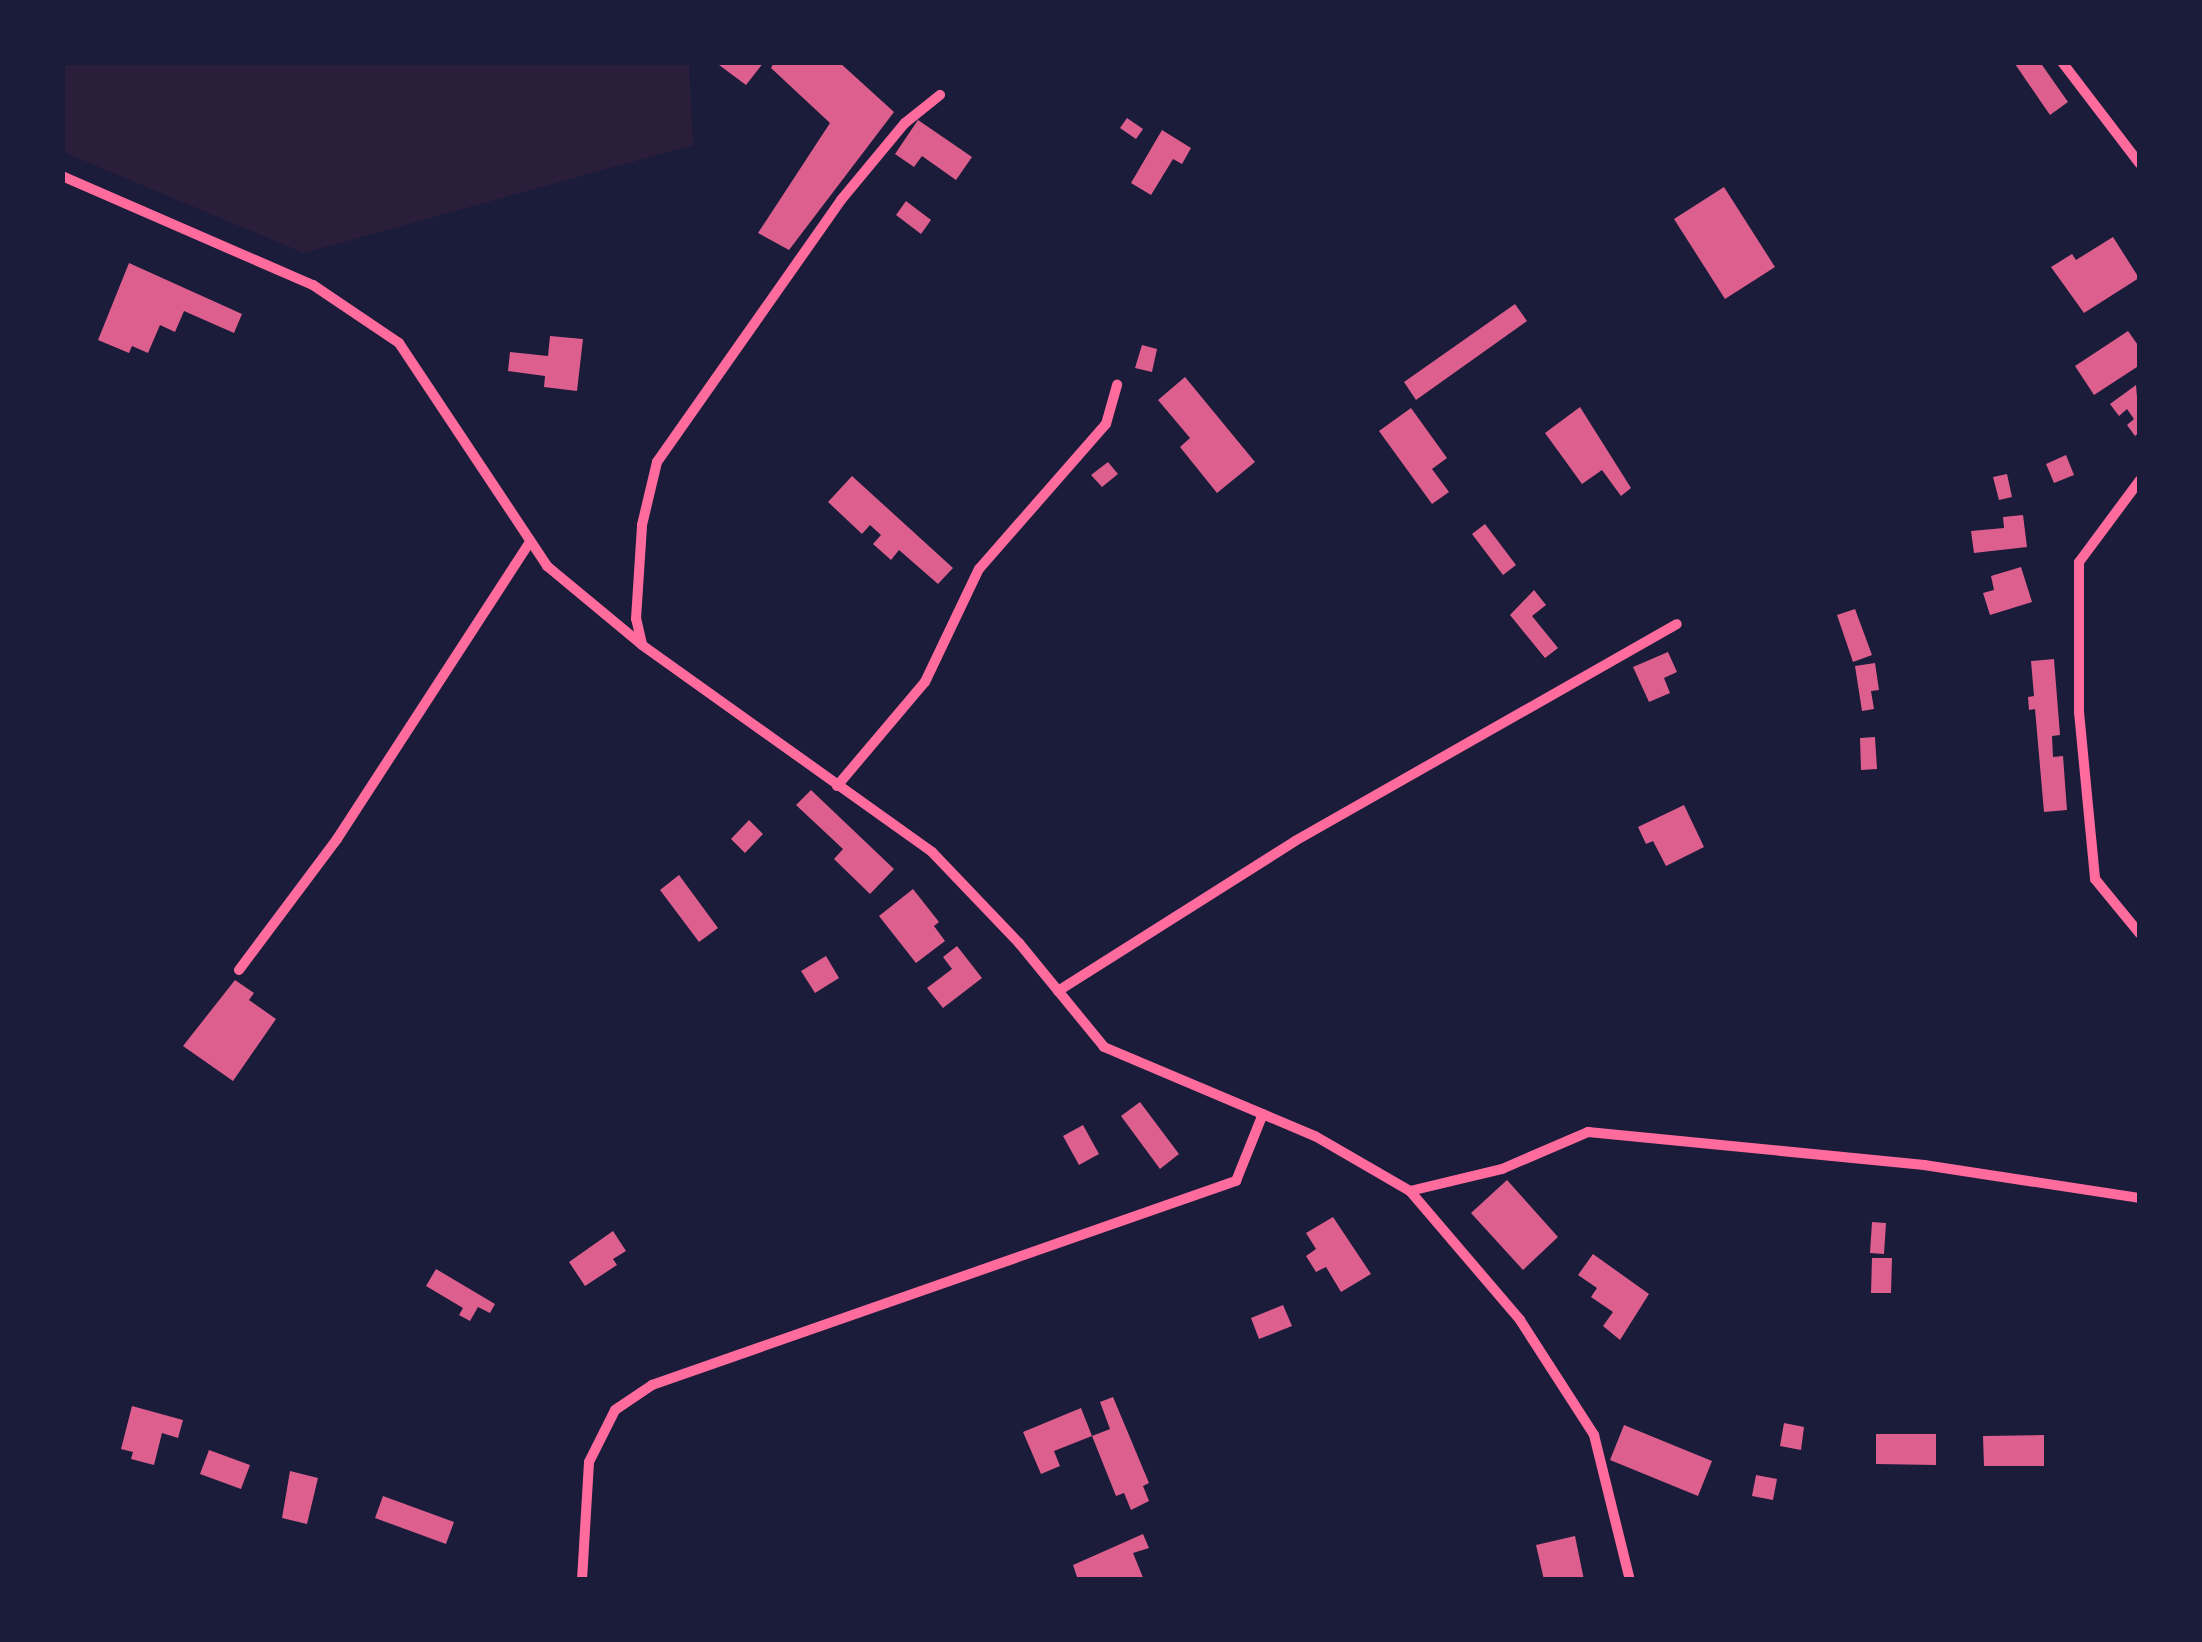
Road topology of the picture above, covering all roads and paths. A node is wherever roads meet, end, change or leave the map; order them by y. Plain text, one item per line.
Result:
1 (2062, 62) edge
2 (940, 95) dead end
3 (2140, 164) edge
4 (62, 176) edge
5 (1117, 385) dead end
6 (2140, 480) edge
7 (530, 542) junction
8 (1676, 624) dead end
9 (642, 645) junction
10 (837, 786) junction
11 (2140, 934) edge
12 (240, 970) dead end
13 (1058, 991) junction
14 (1263, 1114) junction
15 (1410, 1191) junction
16 (2140, 1198) edge
17 (582, 1580) edge
18 (1630, 1580) edge

1 - 3 street
2 - 9 street
4 - 7 street
5 - 10 street
6 - 11 street
7 - 9 street
7 - 12 street
8 - 13 street
9 - 10 street
10 - 13 street
13 - 14 street
14 - 15 street
14 - 17 street
15 - 16 street
15 - 18 street

